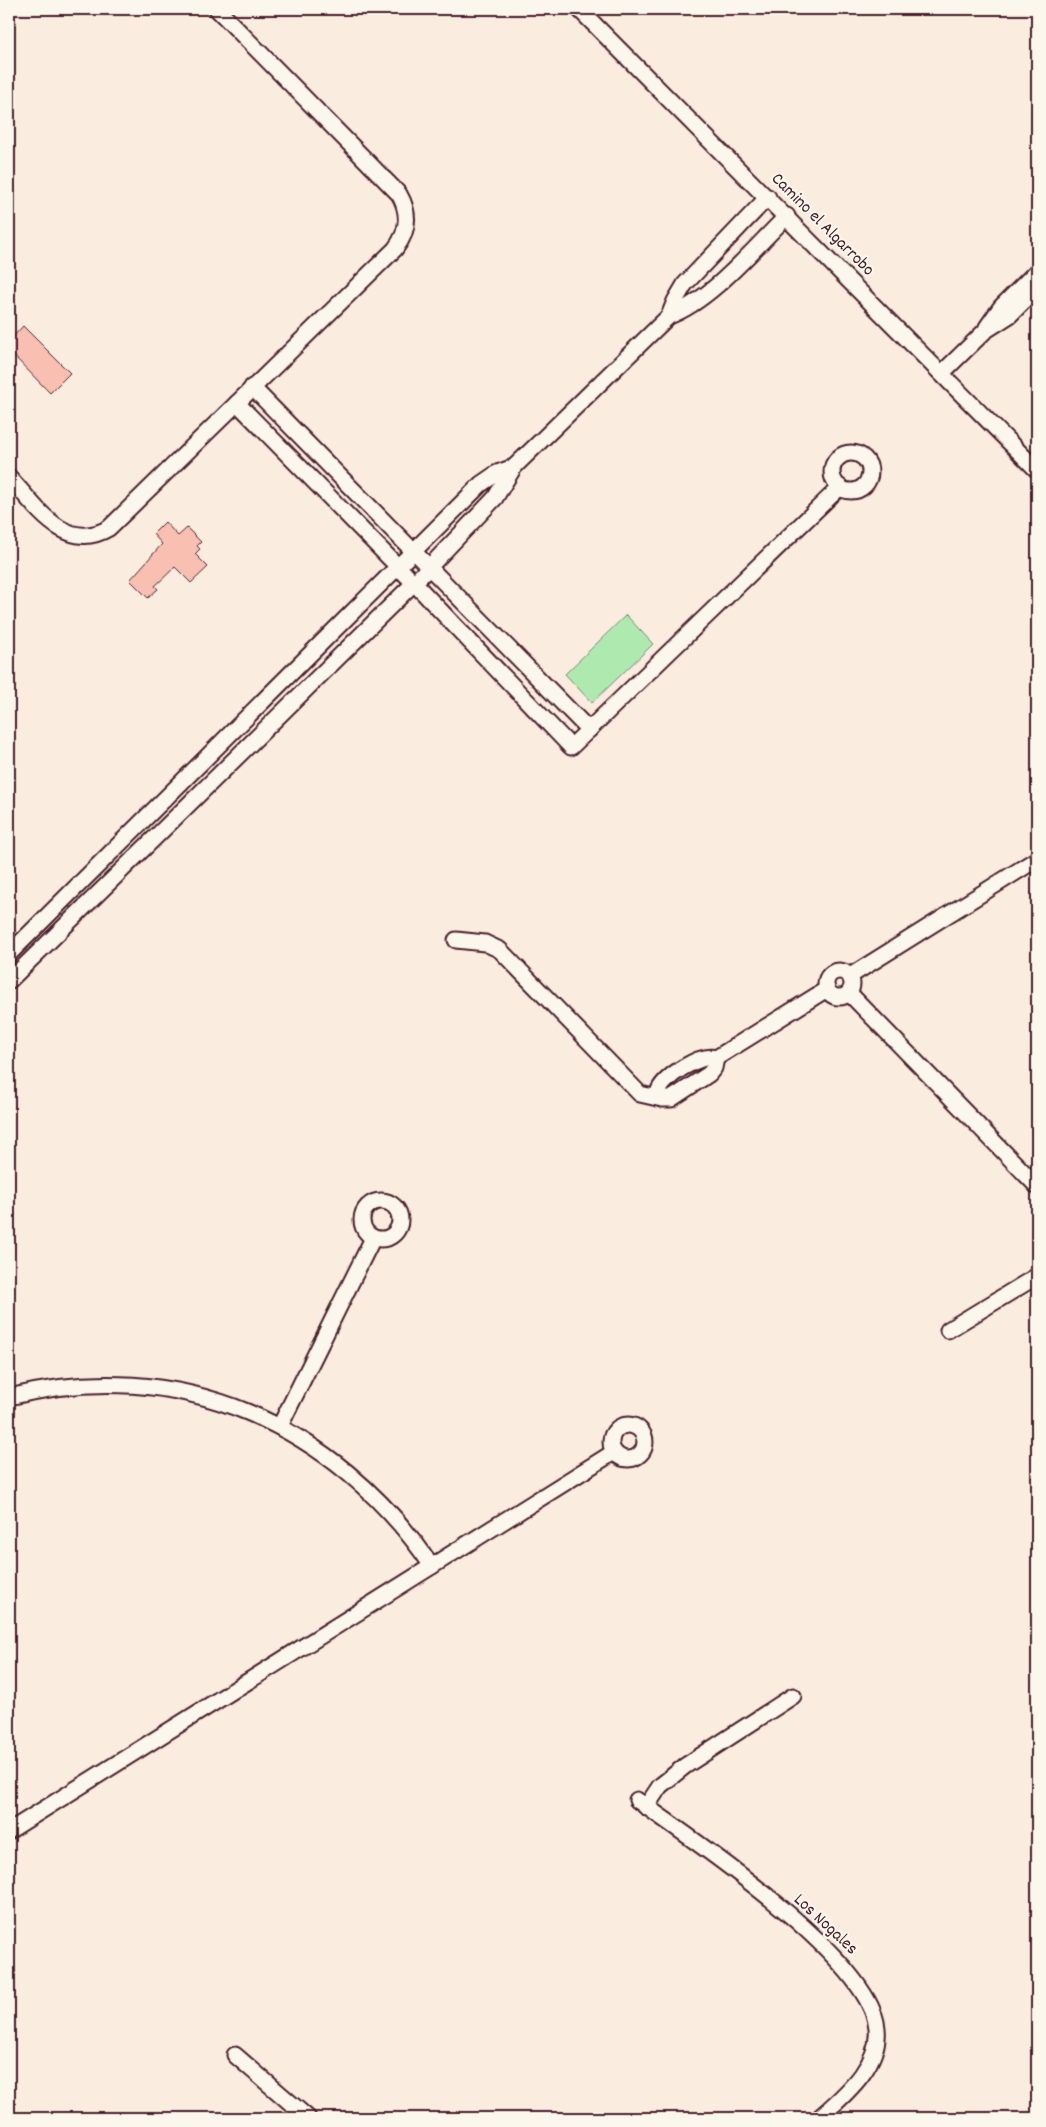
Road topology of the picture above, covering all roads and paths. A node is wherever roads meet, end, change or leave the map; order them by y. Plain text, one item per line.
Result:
1 (217, 9) edge
2 (579, 9) edge
3 (768, 197) junction
4 (787, 216) junction
5 (1037, 271) edge
6 (1037, 288) edge
7 (670, 316) junction
8 (985, 331) junction
9 (942, 373) junction
10 (252, 387) junction
11 (236, 403) junction
12 (514, 467) junction
13 (1037, 470) edge
14 (9, 477) edge
15 (840, 487) dead end
16 (414, 551) junction
17 (398, 567) junction
18 (430, 567) junction
19 (414, 583) junction
20 (589, 730) junction
21 (1037, 859) edge
22 (456, 940) dead end
23 (9, 954) edge
24 (850, 976) junction
25 (9, 981) edge
26 (827, 989) junction
27 (849, 993) junction
28 (1037, 1186) edge
29 (373, 1238) dead end
30 (1037, 1276) edge
31 (948, 1330) dead end
32 (9, 1398) edge
33 (280, 1426) junction
34 (614, 1452) dead end
35 (432, 1566) junction
36 (793, 1696) dead end
37 (9, 1832) edge
38 (236, 2055) dead end
39 (308, 2118) edge
40 (819, 2118) edge

1 - 10 street
2 - 3 street, Camino el Algarrobo
3 - 4 street, Camino el Algarrobo
3 - 7 street
4 - 7 street
4 - 9 street, Camino el Algarrobo
5 - 8 street
6 - 8 street
7 - 12 street
8 - 9 street
9 - 13 street, Camino el Algarrobo
10 - 11 street
10 - 16 street
11 - 14 street
11 - 17 street
12 - 16 street
12 - 18 street
15 - 20 street
16 - 17 street
16 - 18 street
17 - 19 street
17 - 23 street
18 - 19 street
18 - 20 street
19 - 20 street
19 - 25 street
21 - 24 street
22 - 26 street
24 - 26 street
24 - 27 street
26 - 27 street
27 - 28 street
29 - 33 street
30 - 31 street
32 - 33 street
33 - 35 street
34 - 35 street
35 - 37 street
36 - 40 street, Los Nogales
38 - 39 street

